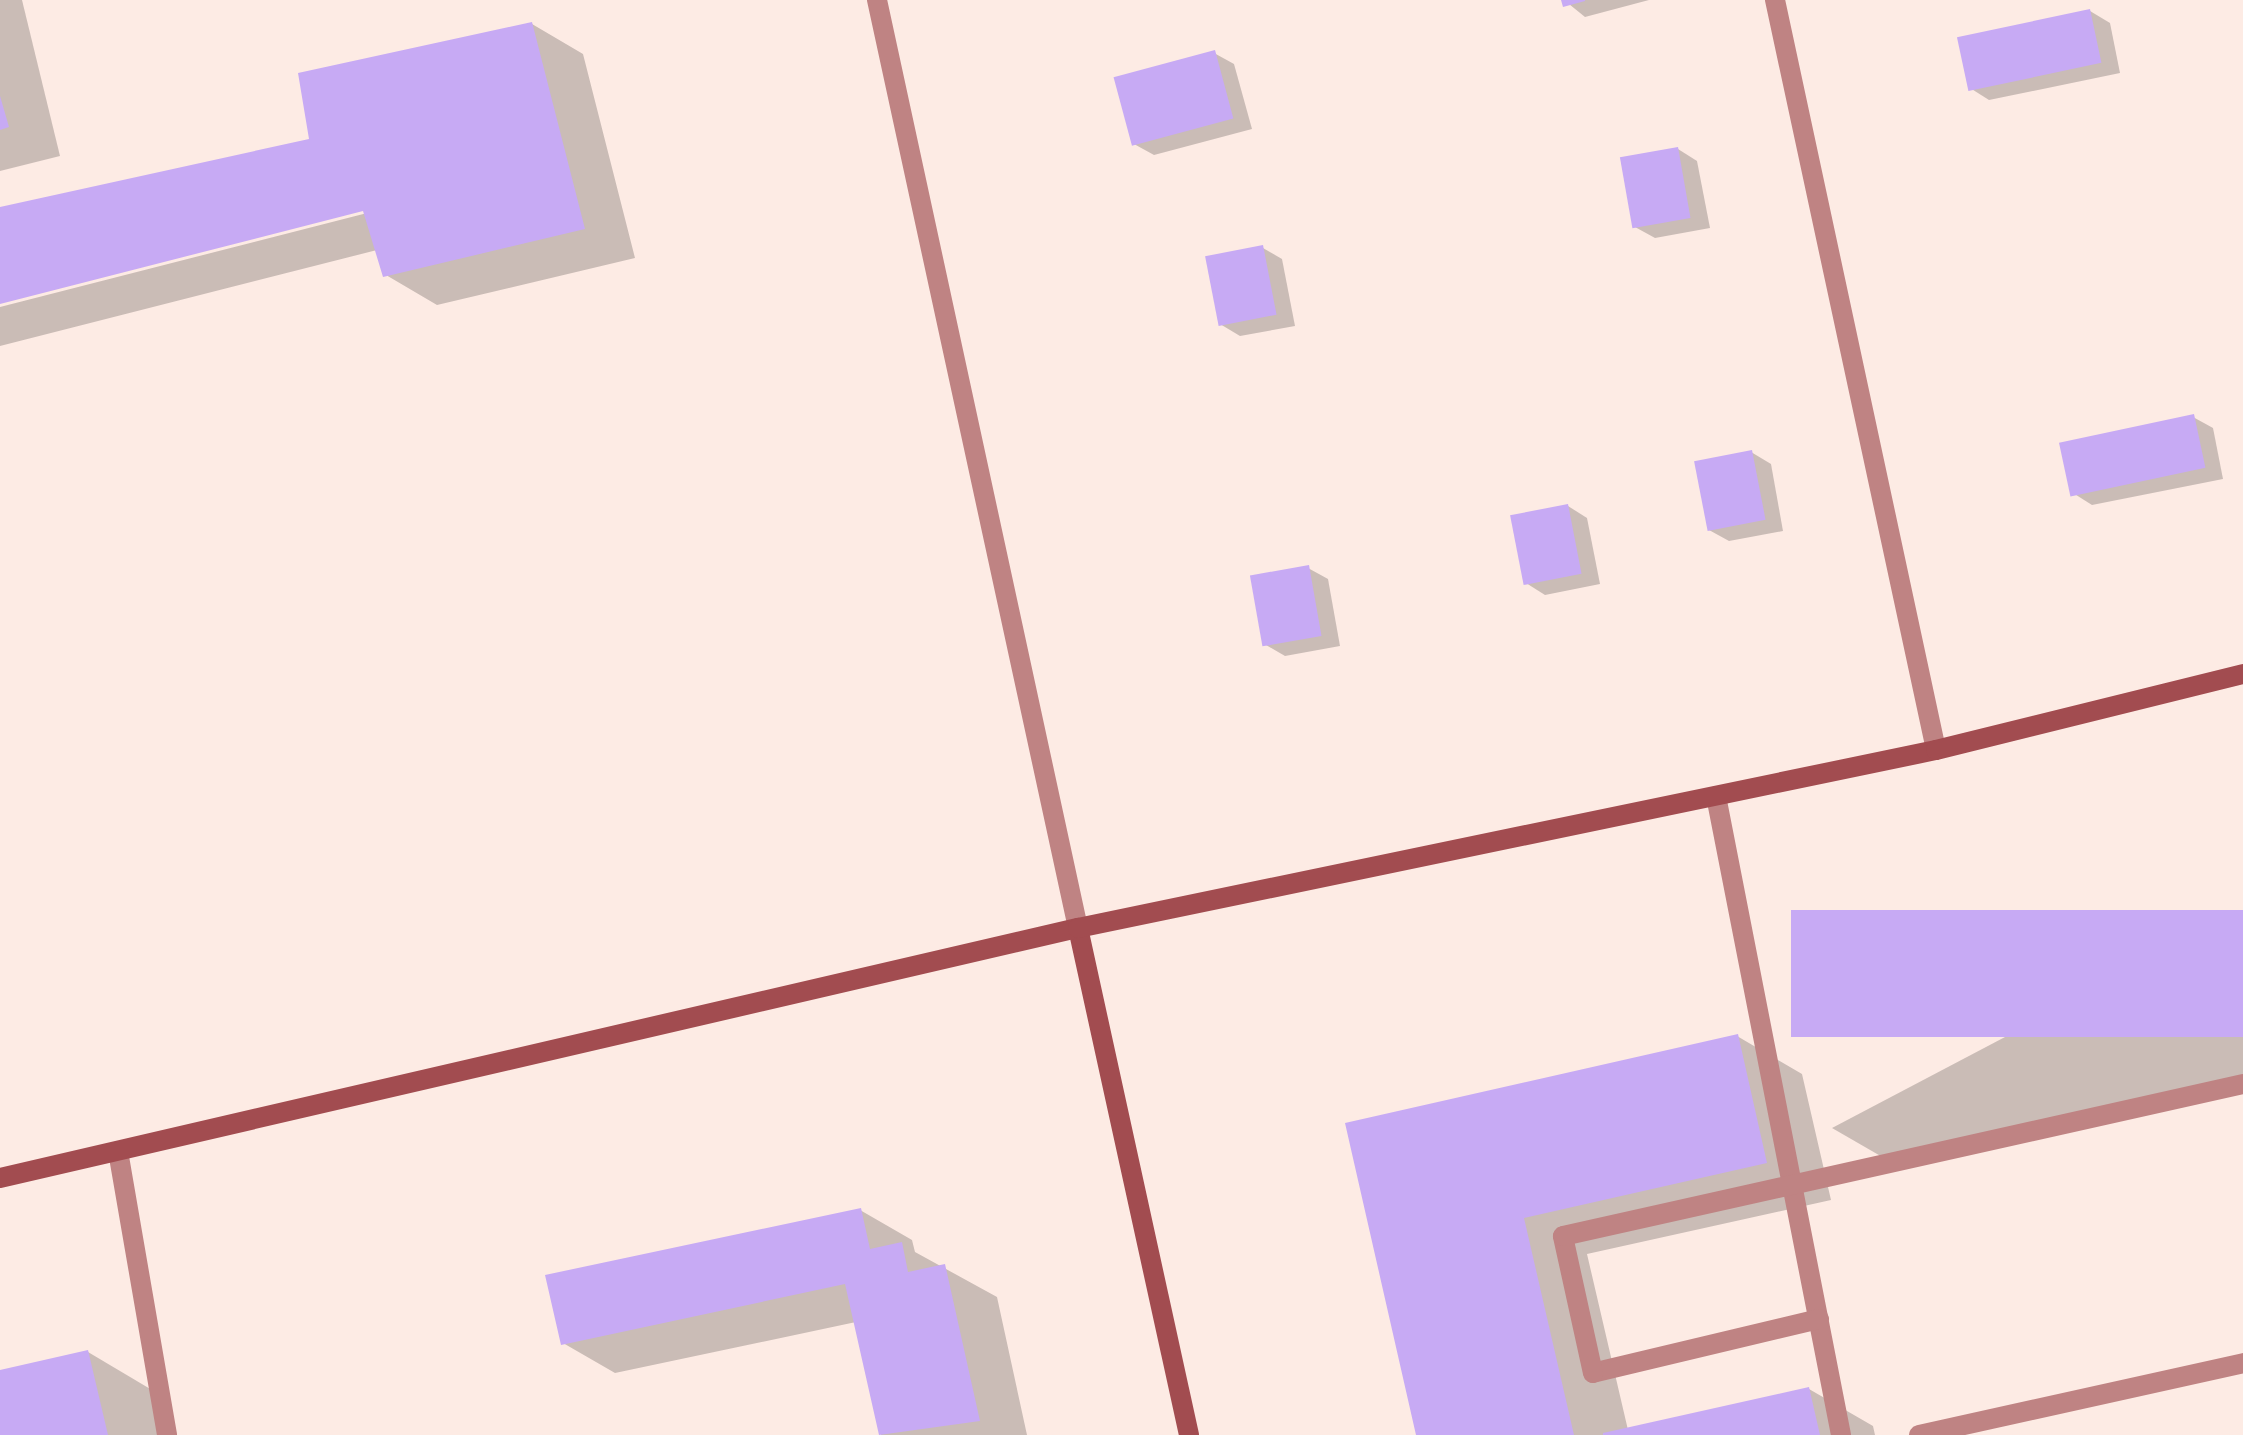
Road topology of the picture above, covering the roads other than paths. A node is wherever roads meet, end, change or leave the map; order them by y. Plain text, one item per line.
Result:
1 (877, 0) edge
2 (1776, 0) edge
3 (2243, 674) edge
4 (1936, 750) junction
5 (1716, 796) junction
6 (1078, 928) junction
7 (2243, 1084) edge
8 (118, 1151) junction
9 (0, 1178) edge
10 (1792, 1184) junction
11 (1818, 1318) junction
12 (2243, 1363) edge
13 (167, 1435) edge
14 (1189, 1435) edge
15 (1841, 1435) edge
16 (1919, 1435) edge

1 - 6 street
2 - 4 street
3 - 4 street
4 - 5 street
5 - 6 street
5 - 10 street
6 - 8 street
6 - 14 street
7 - 10 street
8 - 9 street
8 - 13 street
10 - 11 street
10 - 11 street
11 - 15 street
12 - 16 street

